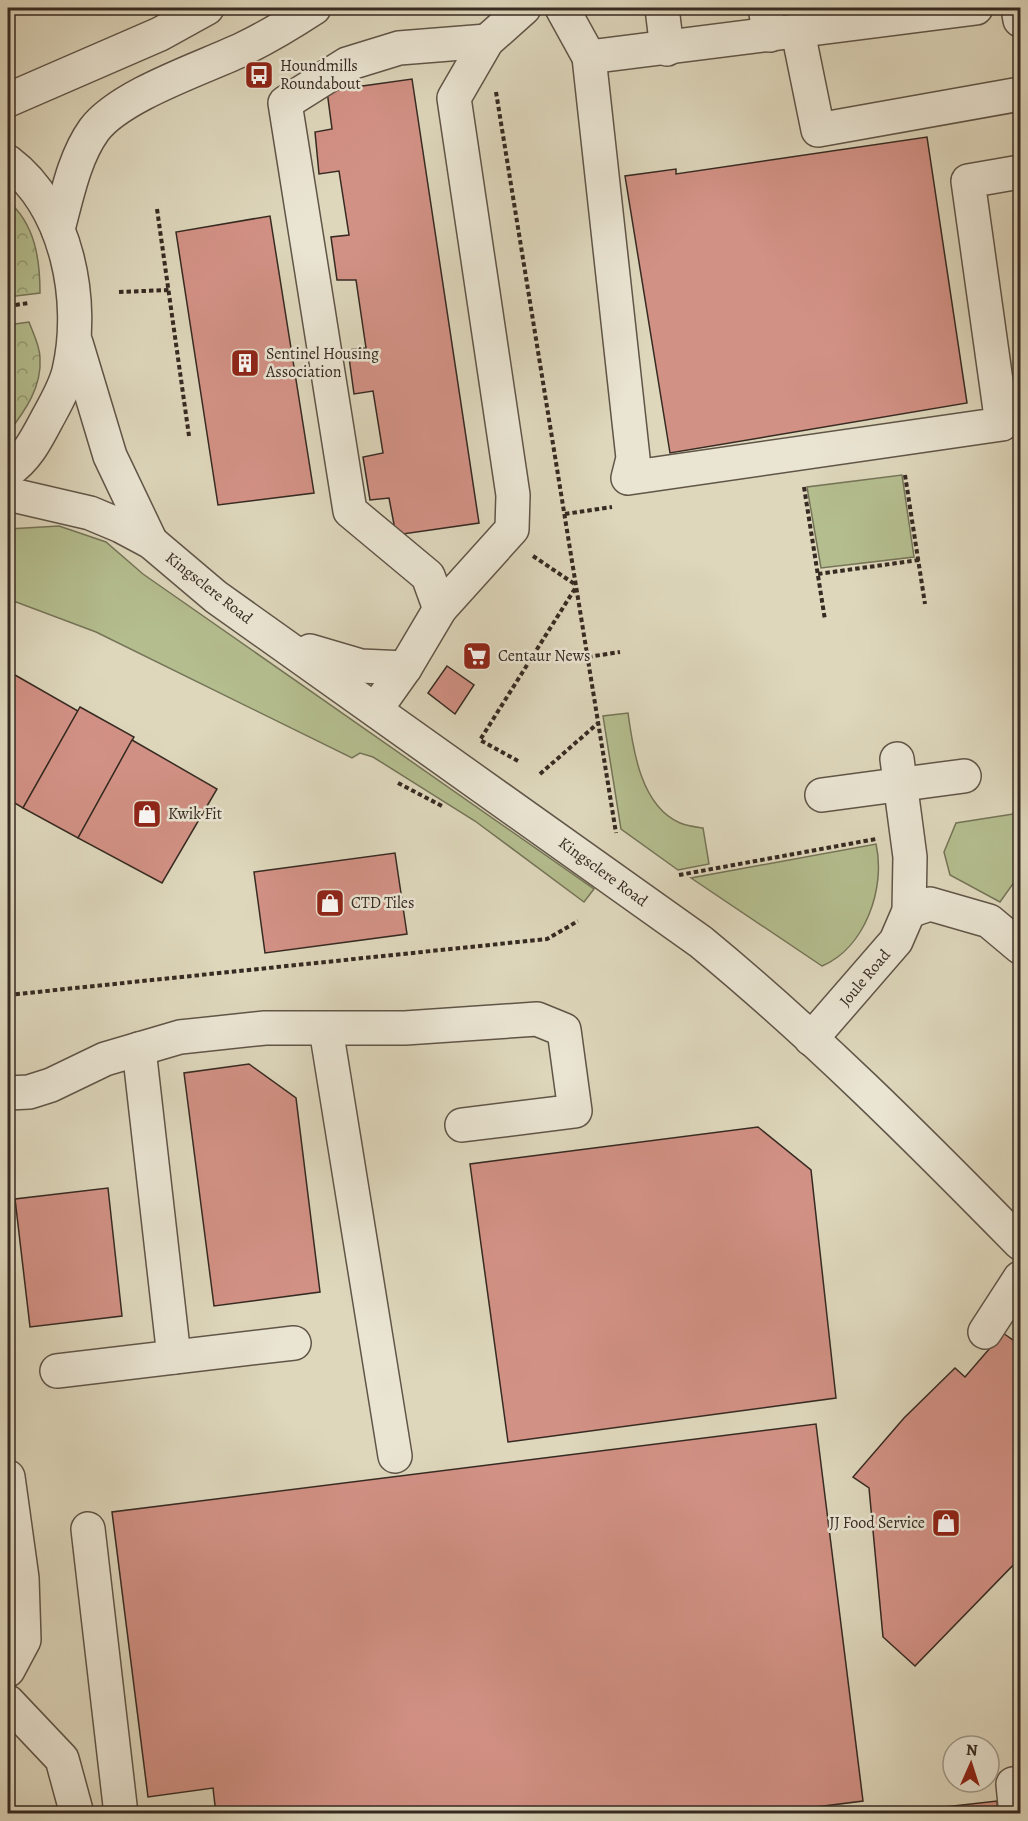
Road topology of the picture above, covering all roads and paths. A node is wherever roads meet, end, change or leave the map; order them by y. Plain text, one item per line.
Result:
1 (207, 8) edge
2 (314, 8) edge
3 (524, 8) edge
4 (562, 8) edge
5 (662, 8) edge
6 (976, 8) edge
7 (1018, 8) edge
8 (1020, 20) edge
9 (778, 25) edge
10 (487, 41) junction
11 (667, 49) junction
12 (589, 57) junction
13 (1020, 94) edge
14 (8, 100) edge
15 (8, 162) edge
16 (1020, 172) edge
17 (158, 209) dead end
18 (58, 229) junction
19 (169, 290) junction
20 (119, 292) dead end
21 (29, 303) dead end
22 (8, 306) edge
23 (74, 337) junction
24 (189, 436) dead end
25 (8, 471) edge
26 (905, 475) dead end
27 (804, 487) dead end
28 (8, 494) edge
29 (506, 537) junction
30 (152, 542) junction
31 (918, 560) junction
32 (818, 574) junction
33 (577, 586) junction
34 (925, 604) dead end
35 (440, 609) junction
36 (825, 620) dead end
37 (282, 642) junction
38 (620, 652) dead end
39 (588, 657) junction
40 (405, 668) junction
41 (376, 709) junction
42 (597, 724) junction
43 (518, 761) dead end
44 (898, 772) junction
45 (540, 774) dead end
46 (964, 776) dead end
47 (398, 783) dead end
48 (822, 795) dead end
49 (442, 806) dead end
50 (616, 832) dead end
51 (877, 839) dead end
52 (679, 875) dead end
53 (909, 911) junction
54 (578, 921) dead end
55 (1020, 947) edge
56 (8, 995) edge
57 (326, 1029) junction
58 (811, 1039) junction
59 (139, 1049) junction
60 (8, 1093) edge
61 (462, 1125) dead end
62 (1020, 1243) edge
63 (1020, 1278) edge
64 (985, 1332) dead end
65 (294, 1343) dead end
66 (174, 1357) junction
67 (57, 1371) dead end
68 (395, 1456) dead end
69 (8, 1487) edge
70 (88, 1529) dead end
71 (8, 1670) edge
72 (8, 1702) edge
73 (78, 1814) edge
74 (121, 1814) edge

1 - 14 street
2 - 18 street
3 - 10 street
4 - 12 street
5 - 11 street
6 - 9 street
7 - 8 street
9 - 11 street
9 - 13 street
10 - 29 street
10 - 33 path
10 - 35 street
11 - 12 street
12 - 16 street
15 - 18 street
17 - 19 path
18 - 23 street
19 - 20 path
19 - 24 path
21 - 22 path
23 - 25 street
23 - 30 street, Kingsclere Road
26 - 31 path
27 - 32 path
28 - 30 street, Kingsclere Road
29 - 33 path
29 - 35 street
30 - 37 street, Kingsclere Road
31 - 32 path
31 - 34 path
32 - 36 path
33 - 39 path
33 - 43 path
35 - 40 street
37 - 40 street
37 - 41 street, Kingsclere Road
38 - 39 path
39 - 42 path
40 - 41 street
41 - 58 street, Kingsclere Road
42 - 45 path
42 - 50 path
44 - 46 street
44 - 48 street
44 - 53 street, Joule Road
47 - 49 path
51 - 52 path
53 - 55 street
53 - 58 street, Joule Road
54 - 56 path
57 - 59 street
57 - 61 street
57 - 68 street
58 - 62 street, Kingsclere Road
59 - 60 street
59 - 66 street
63 - 64 street
65 - 66 street
66 - 67 street
69 - 71 street
70 - 74 street
72 - 73 street

